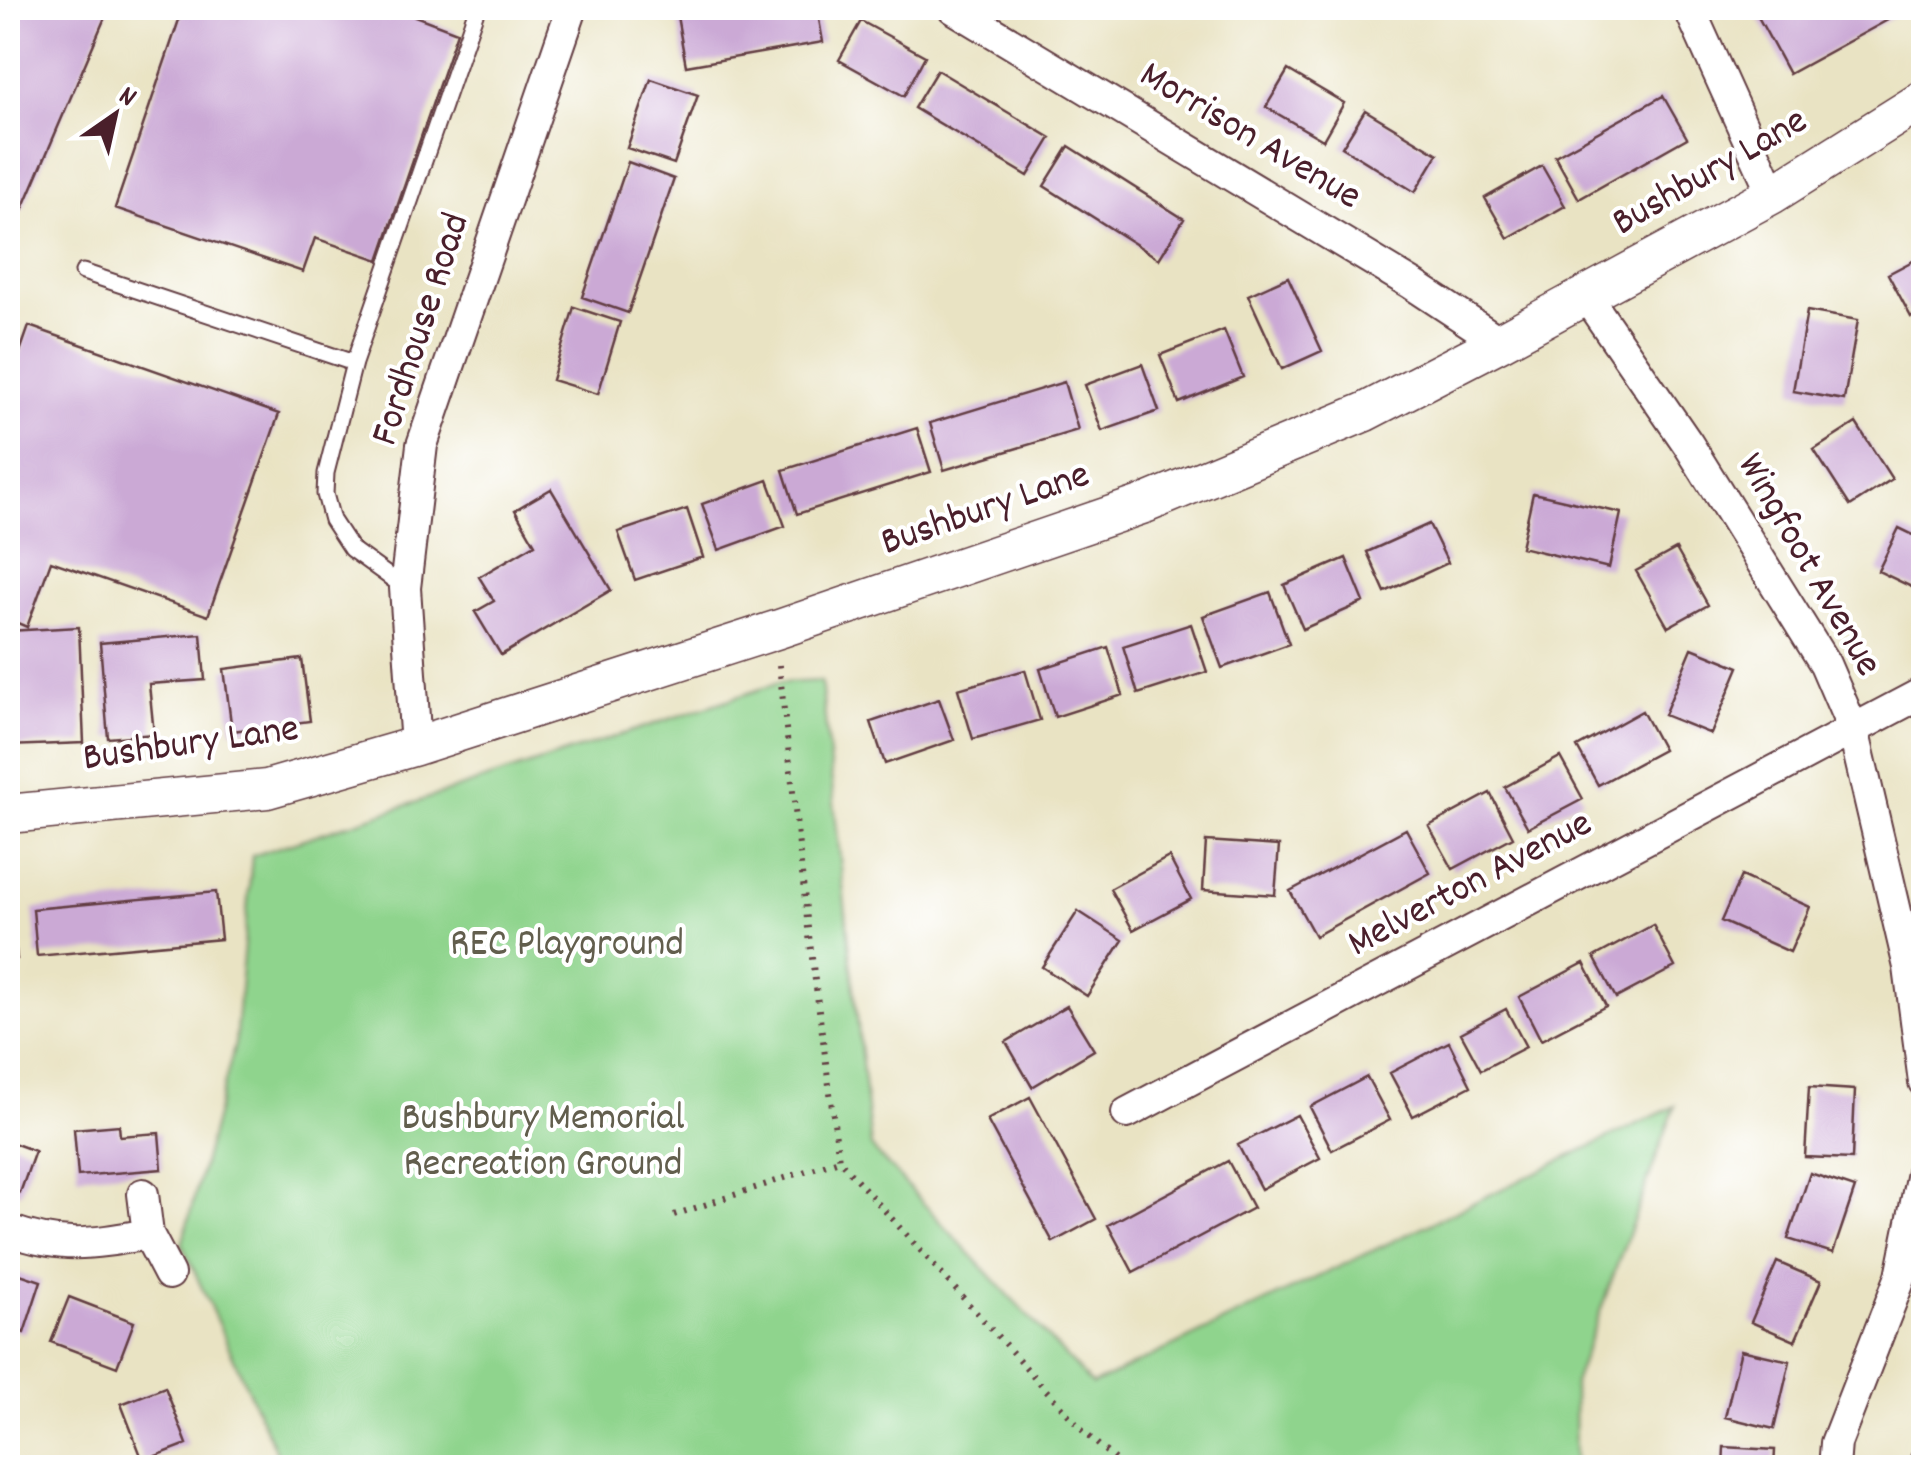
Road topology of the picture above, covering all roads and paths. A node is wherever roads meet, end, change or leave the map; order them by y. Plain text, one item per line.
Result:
1 (477, 8) edge
2 (572, 8) edge
3 (953, 8) edge
4 (1689, 8) edge
5 (1924, 99) edge
6 (1773, 194) junction
7 (84, 272) dead end
8 (1586, 296) junction
9 (1500, 342) junction
10 (354, 363) junction
11 (405, 588) junction
12 (779, 629) junction
13 (1924, 692) edge
14 (1853, 729) junction
15 (416, 746) junction
16 (8, 814) edge
17 (1924, 1082) edge
18 (1127, 1113) dead end
19 (839, 1160) junction
20 (1924, 1163) edge
21 (142, 1194) dead end
22 (674, 1215) dead end
23 (8, 1230) edge
24 (148, 1234) junction
25 (169, 1274) dead end
26 (1124, 1468) edge
27 (1834, 1468) edge

1 - 10 lane
2 - 11 street, Fordhouse Road
3 - 9 street, Morrison Avenue
4 - 6 street
5 - 6 street, Bushbury Lane
6 - 8 street, Bushbury Lane
7 - 10 lane
8 - 9 street, Bushbury Lane
8 - 14 street, Wingfoot Avenue
9 - 12 street, Bushbury Lane
10 - 11 lane
11 - 15 street, Fordhouse Road
12 - 15 street, Bushbury Lane
12 - 19 path
13 - 14 street, Melverton Avenue
14 - 17 street, Wingfoot Avenue
14 - 18 street, Melverton Avenue
15 - 16 street, Bushbury Lane
19 - 22 path
19 - 26 path
20 - 27 street
21 - 24 street
23 - 24 street
24 - 25 street

